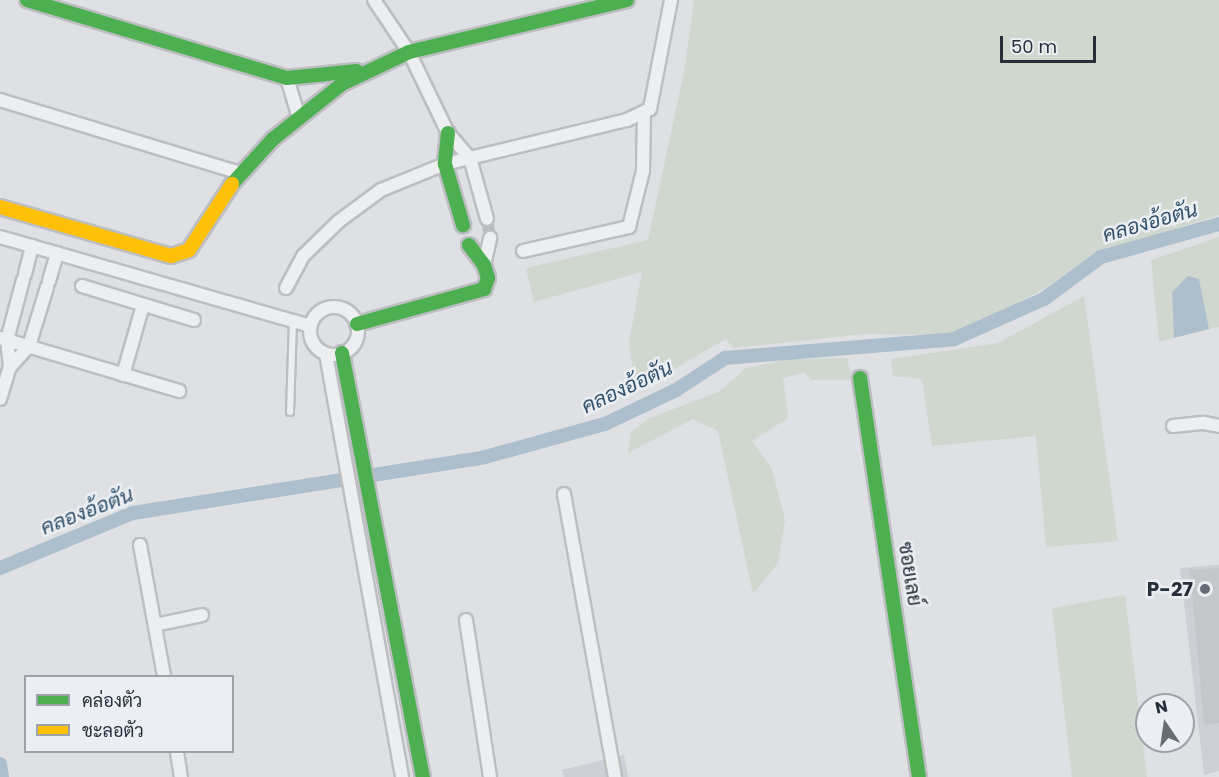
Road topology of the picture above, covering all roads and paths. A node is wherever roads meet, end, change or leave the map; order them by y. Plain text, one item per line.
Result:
1 (27, 0) edge
2 (374, 0) edge
3 (627, 0) edge
4 (671, 0) edge
5 (410, 52) junction
6 (371, 70) junction
7 (287, 78) junction
8 (0, 100) edge
9 (644, 113) junction
10 (299, 118) junction
11 (448, 133) junction
12 (470, 158) junction
13 (445, 164) junction
14 (240, 173) junction
15 (0, 207) edge
16 (487, 219) tunnel mouth
17 (463, 225) dead end
18 (0, 237) edge
19 (490, 238) tunnel mouth
20 (469, 245) dead end
21 (32, 246) junction
22 (523, 251) dead end
23 (57, 253) junction
24 (484, 265) junction
25 (82, 286) dead end
26 (286, 288) dead end
27 (142, 305) junction
28 (194, 320) dead end
29 (293, 321) junction
30 (357, 324) junction
31 (310, 326) junction
32 (4, 339) edge
33 (29, 346) junction
34 (342, 353) junction
35 (326, 354) junction
36 (10, 367) junction
37 (123, 375) junction
38 (860, 378) dead end
39 (179, 391) dead end
40 (0, 399) edge
41 (290, 412) dead end
42 (1173, 426) dead end
43 (1219, 426) edge
44 (564, 494) dead end
45 (140, 545) dead end
46 (202, 615) dead end
47 (466, 620) dead end
48 (154, 625) junction
49 (164, 675) edge
50 (177, 753) edge
51 (181, 777) edge
52 (402, 777) edge
53 (423, 777) edge
54 (490, 777) edge
55 (615, 777) edge
56 (919, 777) edge

1 - 7 street
2 - 5 street
3 - 5 street
4 - 9 street
5 - 6 street
5 - 11 street
6 - 7 street
6 - 10 street
7 - 10 street
8 - 14 street
9 - 12 street
9 - 22 street
10 - 14 street
11 - 12 street
11 - 13 street
12 - 13 street
12 - 16 street
13 - 17 street
13 - 26 street
14 - 15 street
18 - 21 street
19 - 24 street
20 - 24 street
21 - 23 street
21 - 32 street
23 - 29 street
23 - 33 street
24 - 30 street
25 - 27 street
27 - 28 street
27 - 37 street
29 - 31 street
29 - 41 lane
30 - 31 street
30 - 34 street
31 - 35 street
32 - 33 street
32 - 36 street
33 - 36 street
33 - 37 street
34 - 35 street
34 - 53 street
35 - 52 street
36 - 40 street
37 - 39 street
38 - 56 street, ซอยเลย์
42 - 43 street
44 - 55 street
45 - 48 street
46 - 48 street
47 - 54 street
48 - 49 street
50 - 51 street

